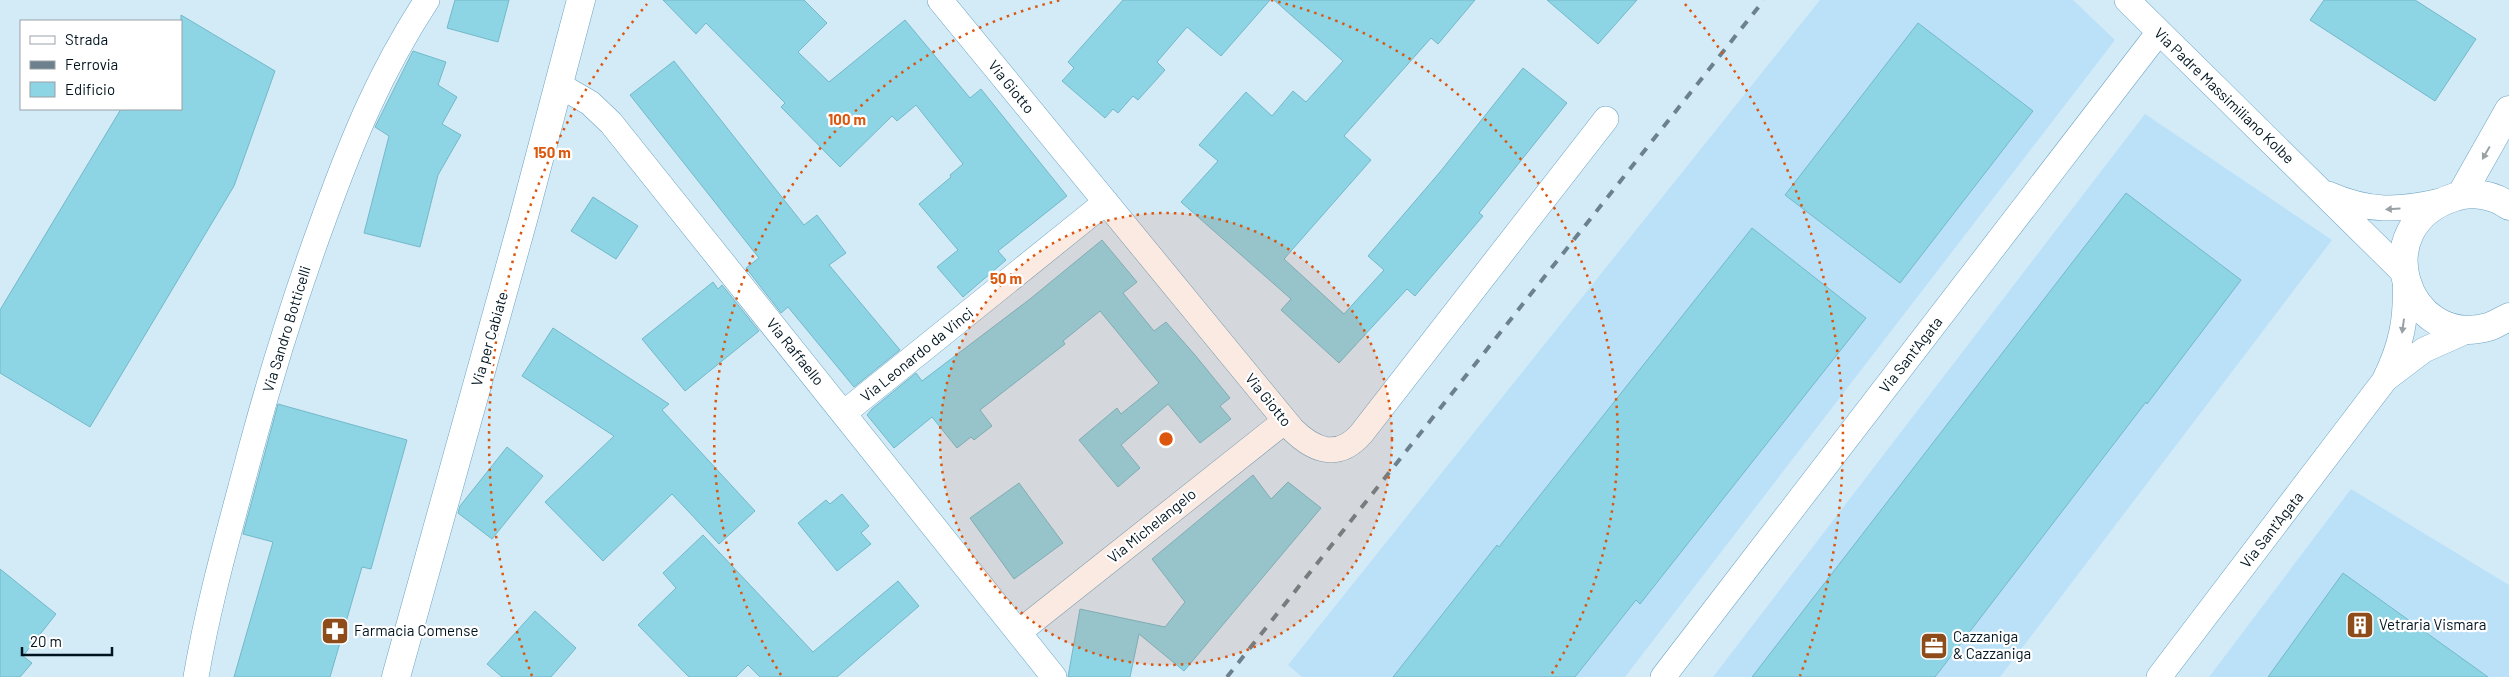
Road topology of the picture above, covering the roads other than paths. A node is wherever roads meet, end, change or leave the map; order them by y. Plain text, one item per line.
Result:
1 (427, 0) edge
2 (581, 0) edge
3 (940, 0) edge
4 (2127, 0) edge
5 (2159, 32) junction
6 (559, 85) junction
7 (2509, 110) edge
8 (1606, 119) dead end
9 (2322, 191) junction
10 (2451, 198) junction
11 (1106, 202) junction
12 (2509, 206) edge
13 (2404, 275) junction
14 (2495, 328) edge
15 (2384, 382) junction
16 (844, 413) junction
17 (1285, 421) junction
18 (1019, 632) junction
19 (196, 677) edge
20 (396, 677) edge
21 (1054, 677) edge
22 (1663, 677) edge
23 (2159, 677) edge

1 - 19 street, Via Sandro Botticelli
2 - 6 street, Via per Cabiate
3 - 11 street, Via Giotto
4 - 5 street, Via Padre Massimiliano Kolbe
5 - 9 street, Via Padre Massimiliano Kolbe
5 - 22 street, Via Sant'Agata
6 - 16 street, Via Raffaello
6 - 20 street, Via per Cabiate
7 -> 10 street
8 - 17 street, Via Giotto
10 -> 9 street, Via Padre Massimiliano Kolbe
9 - 13 street, Via Padre Massimiliano Kolbe
10 - 12 street
10 - 13 street
11 - 16 street, Via Leonardo da Vinci
11 - 17 street, Via Giotto
13 - 14 street
13 -> 15 street, Via Sant'Agata
14 - 15 street, Via Sant'Agata
15 - 23 street, Via Sant'Agata
16 - 18 street, Via Raffaello
17 - 18 street, Via Michelangelo
18 - 21 street, Via Raffaello

